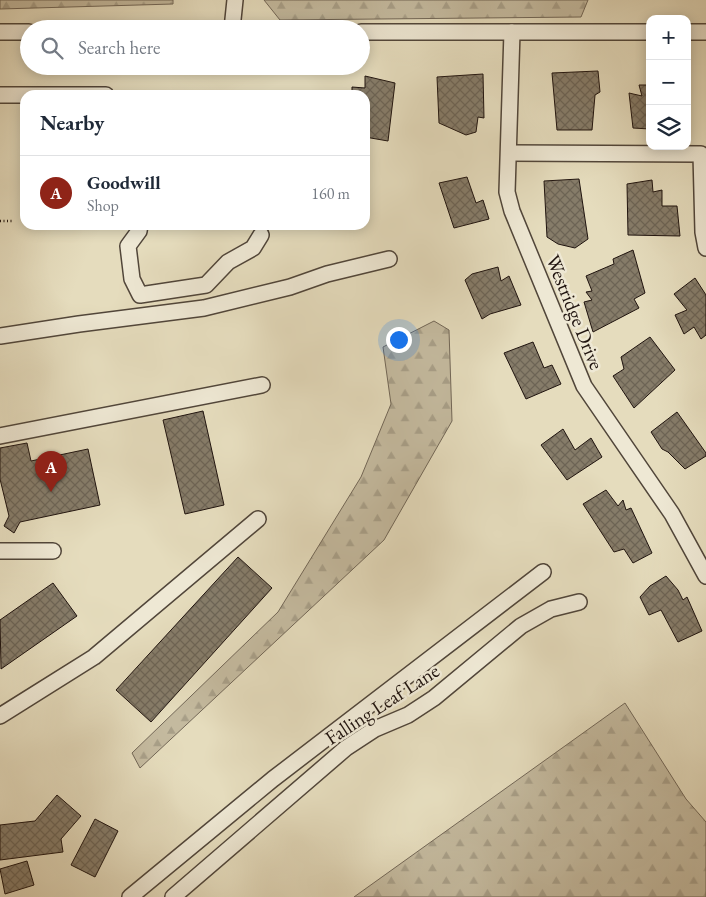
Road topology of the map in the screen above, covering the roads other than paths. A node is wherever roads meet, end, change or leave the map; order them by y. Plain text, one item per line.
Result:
1 (235, 0) edge
2 (233, 20) edge
3 (0, 32) edge
4 (20, 32) edge
5 (370, 32) edge
6 (512, 32) junction
7 (646, 32) edge
8 (691, 32) edge
9 (706, 32) edge
10 (0, 95) edge
11 (20, 95) edge
12 (509, 153) junction
13 (140, 230) edge
14 (261, 234) dead end
15 (706, 248) edge
16 (388, 259) dead end
17 (0, 336) edge
18 (262, 385) dead end
19 (0, 436) edge
20 (258, 519) dead end
21 (0, 551) edge
22 (54, 551) dead end
23 (543, 572) dead end
24 (706, 576) edge
25 (579, 602) dead end
26 (0, 716) edge
27 (130, 897) edge
28 (172, 897) edge

1 - 2 street
3 - 4 street
5 - 6 street
6 - 7 street
6 - 12 street, Westridge Drive
8 - 9 street
10 - 11 street
12 - 15 street
12 - 24 street, Westridge Drive
13 - 14 street
16 - 17 street
18 - 19 street
20 - 26 street
21 - 22 street
23 - 27 street
25 - 28 street, Falling Leaf Lane

